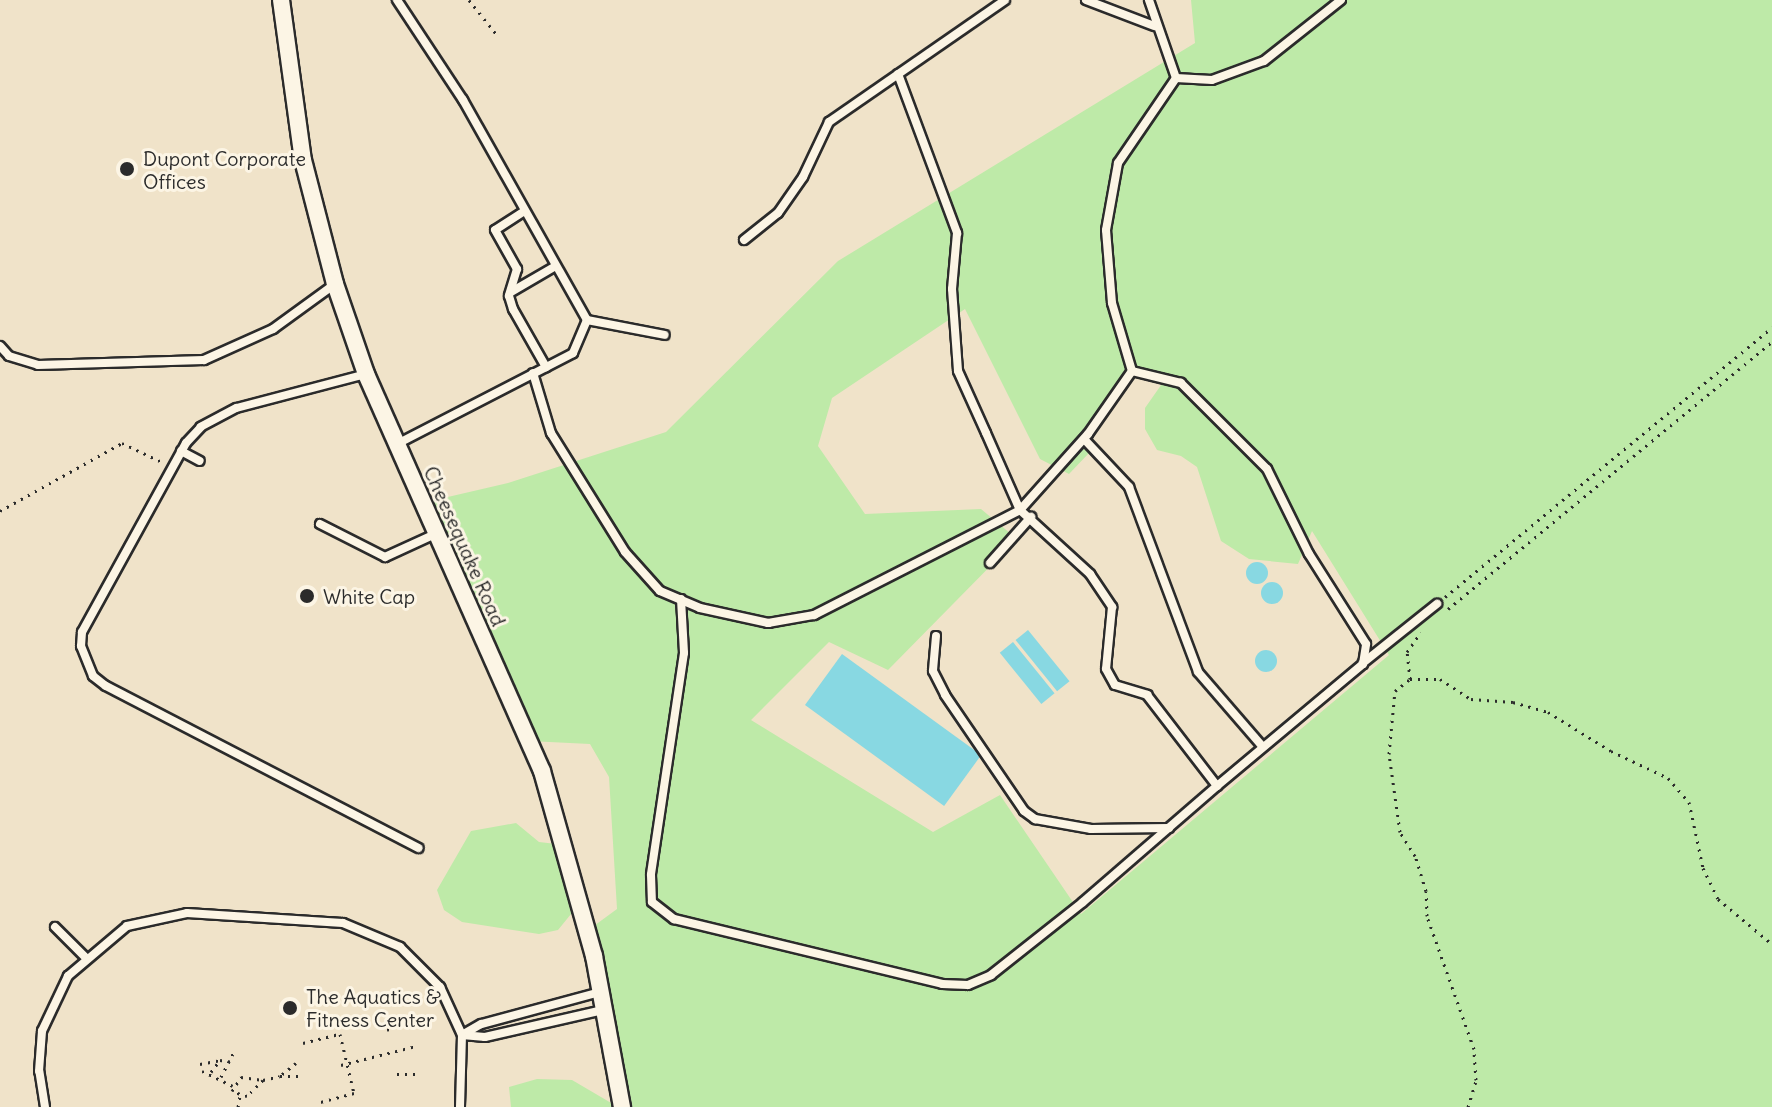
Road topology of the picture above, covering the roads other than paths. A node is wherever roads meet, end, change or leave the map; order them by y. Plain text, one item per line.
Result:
1 (281, 0) edge
2 (397, 0) edge
3 (1005, 0) edge
4 (1086, 0) edge
5 (1149, 0) edge
6 (1341, 0) edge
7 (1154, 26) junction
8 (898, 74) junction
9 (1176, 78) junction
10 (523, 212) junction
11 (744, 240) dead end
12 (554, 267) junction
13 (335, 284) junction
14 (511, 292) junction
15 (587, 320) junction
16 (665, 335) dead end
17 (0, 346) edge
18 (546, 367) junction
19 (1132, 371) junction
20 (533, 373) junction
21 (366, 374) junction
22 (1084, 439) junction
23 (397, 444) junction
24 (181, 451) junction
25 (200, 461) dead end
26 (1020, 510) junction
27 (1031, 517) junction
28 (320, 524) dead end
29 (435, 534) junction
30 (990, 563) dead end
31 (681, 599) junction
32 (1437, 604) road end
33 (936, 636) dead end
34 (1363, 664) junction
35 (1262, 746) junction
36 (1217, 786) junction
37 (1170, 827) junction
38 (419, 848) dead end
39 (55, 927) dead end
40 (85, 957) junction
41 (600, 992) junction
42 (603, 1010) junction
43 (506, 1018) junction
44 (509, 1032) junction
45 (462, 1035) junction
46 (45, 1107) edge
47 (460, 1107) edge
48 (622, 1107) edge

1 - 13 street, Cheesequake Road
2 - 10 lane
3 - 8 lane
4 - 7 lane
5 - 7 lane
6 - 9 lane
7 - 9 lane
8 - 11 lane
8 - 26 lane
9 - 19 lane
10 - 12 lane
10 - 14 lane
12 - 14 lane
12 - 15 lane
13 - 17 lane
13 - 21 street, Cheesequake Road
14 - 18 lane
15 - 16 lane
15 - 18 lane
18 - 20 lane
19 - 22 lane
19 - 34 lane
20 - 23 lane
20 - 31 lane
21 - 23 street, Cheesequake Road
21 - 24 lane
22 - 26 lane
22 - 35 lane
23 - 29 street, Cheesequake Road
24 - 25 lane
24 - 38 lane
26 - 27 lane
26 - 31 lane
27 - 30 lane
27 - 36 lane
28 - 29 lane
29 - 41 street, Cheesequake Road
31 - 37 lane
32 - 34 lane
33 - 37 lane
34 - 35 lane
35 - 36 lane
36 - 37 lane
39 - 40 lane
40 - 45 lane
40 - 46 lane
41 - 42 street, Cheesequake Road
41 - 43 lane
42 - 44 lane
42 - 48 street, Cheesequake Road
43 - 44 lane
43 - 45 lane
44 - 45 lane
45 - 47 lane

